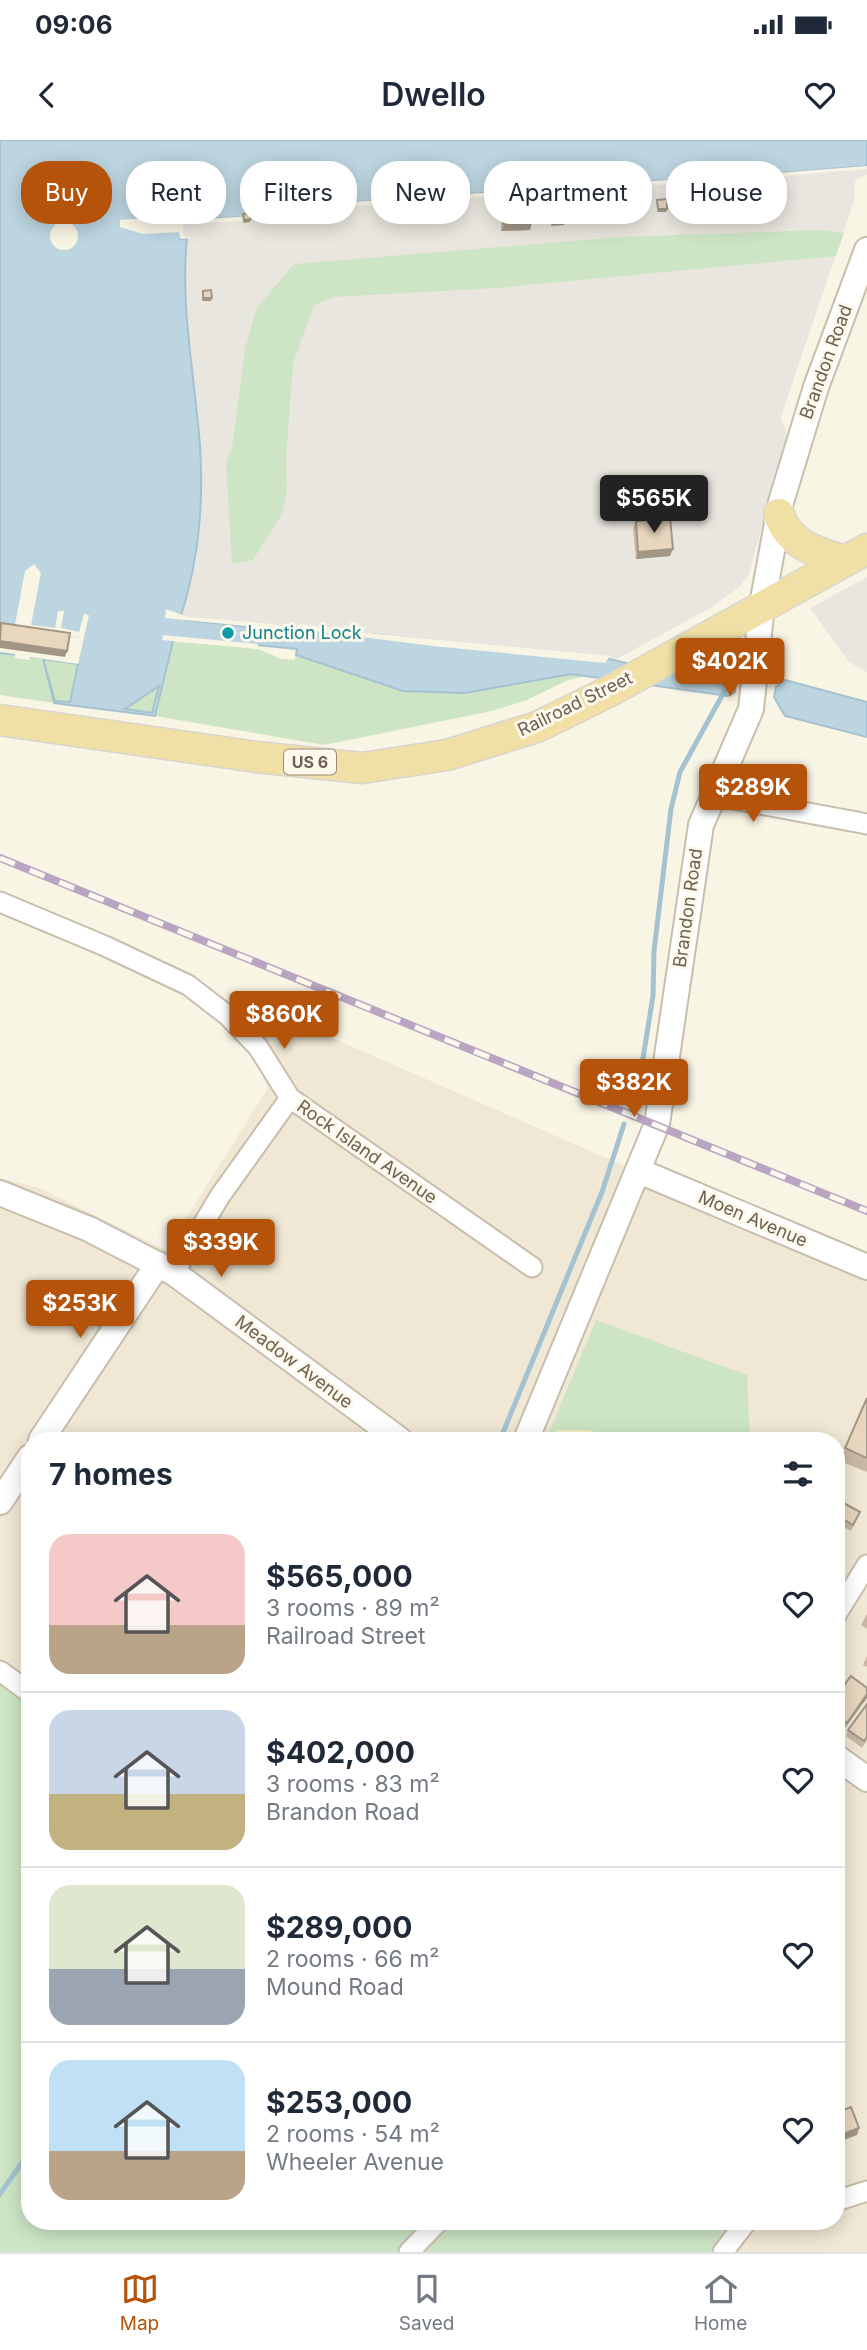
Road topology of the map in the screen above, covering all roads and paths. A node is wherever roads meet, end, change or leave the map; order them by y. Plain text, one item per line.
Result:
1 (867, 250) edge
2 (779, 513) junction
3 (856, 555) edge
4 (762, 605) junction
5 (0, 720) edge
6 (712, 795) junction
7 (867, 824) edge
8 (0, 902) edge
9 (290, 1098) junction
10 (639, 1171) junction
11 (0, 1193) edge
12 (532, 1267) dead end
13 (867, 1267) edge
14 (166, 1268) junction
15 (47, 1432) edge
16 (389, 1432) edge
17 (529, 1432) edge
18 (21, 1470) edge
19 (0, 1502) edge
20 (867, 1565) edge
21 (845, 1600) edge
22 (0, 1671) edge
23 (21, 1686) edge
24 (845, 1763) edge
25 (867, 1779) edge
26 (867, 2191) edge
27 (845, 2198) edge
28 (431, 2230) edge
29 (740, 2230) edge
30 (410, 2252) edge
31 (723, 2252) edge

1 - 2 street, Brandon Road
2 - 3 main road
2 - 4 street, Brandon Road
3 - 4 main road, US 6
4 - 5 main road, Railroad Street / US 6
4 - 6 street, Brandon Road
6 - 7 street
6 - 10 street, Brandon Road
8 - 9 street, Rock Island Avenue
9 - 12 street, Rock Island Avenue
9 - 14 street
10 - 13 street, Moen Avenue
10 - 17 street, Brandon Road
11 - 14 street, Meadow Avenue
14 - 15 street
14 - 16 street, Meadow Avenue
18 - 19 street
20 - 21 street
22 - 23 street
24 - 25 street
26 - 27 street
28 - 30 street
29 - 31 street

